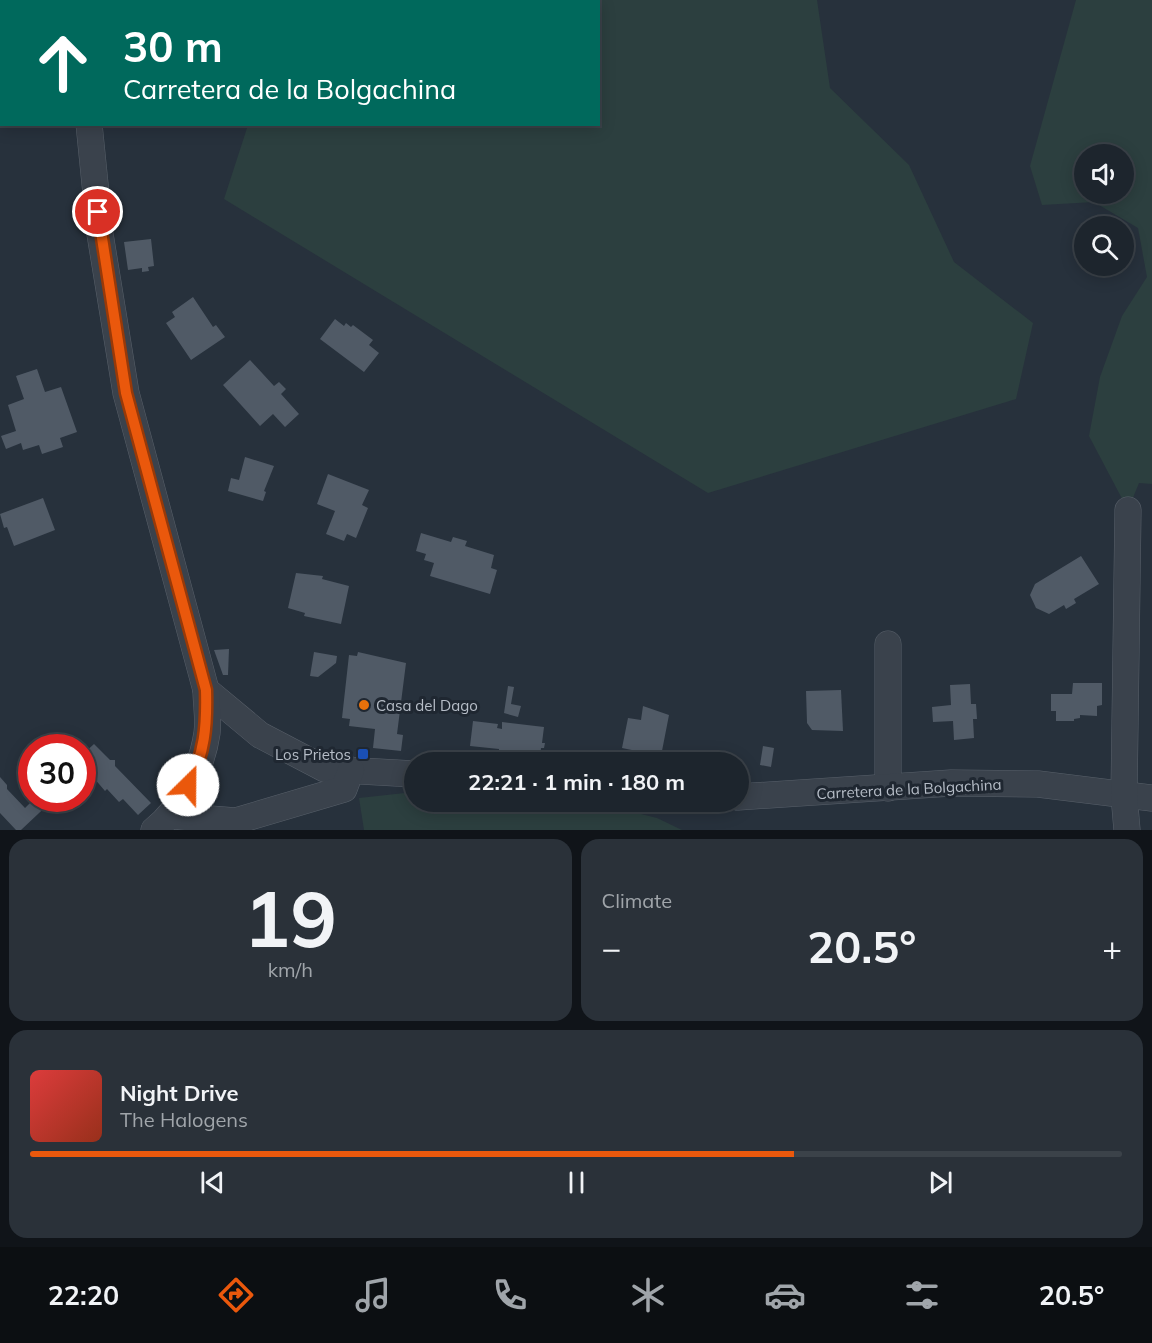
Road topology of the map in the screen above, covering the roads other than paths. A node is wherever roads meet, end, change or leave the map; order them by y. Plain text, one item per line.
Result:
1 (89, 126) edge
2 (1128, 510) dead end
3 (888, 644) dead end
4 (206, 690) junction
5 (351, 771) junction
6 (404, 774) edge
7 (888, 788) junction
8 (1124, 795) junction
9 (749, 796) edge
10 (1152, 798) edge
11 (163, 823) edge
12 (1127, 830) edge

1 - 4 street
2 - 8 street
3 - 7 street
4 - 5 street
4 - 11 street
5 - 6 street
5 - 11 street
7 - 8 street, Carretera de la Bolgachina
7 - 9 street, Carretera de la Bolgachina
8 - 10 street, Carretera de la Bolgachina
8 - 12 street

